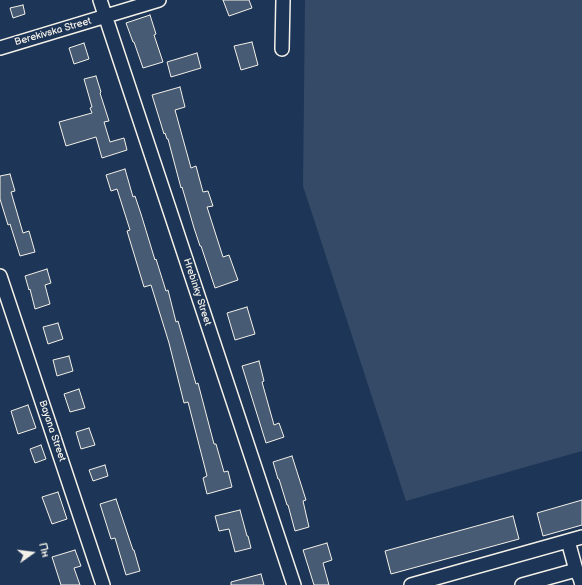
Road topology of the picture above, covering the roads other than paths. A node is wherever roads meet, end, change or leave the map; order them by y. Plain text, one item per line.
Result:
1 (100, 0) edge
2 (159, 0) edge
3 (283, 0) edge
4 (105, 17) junction
5 (0, 48) edge
6 (282, 49) dead end
7 (0, 276) edge
8 (582, 536) edge
9 (568, 541) junction
10 (576, 570) junction
11 (103, 585) edge
12 (294, 585) edge
13 (411, 585) edge
14 (522, 585) edge
15 (582, 585) edge

1 - 4 street, Hrebinky Street
2 - 4 street, Berekivska Street
3 - 6 street
4 - 5 street, Berekivska Street
4 - 12 street, Hrebinky Street
7 - 11 street, Bayana Street
8 - 9 street
9 - 10 street
9 - 13 street
10 - 14 street
10 - 15 street

